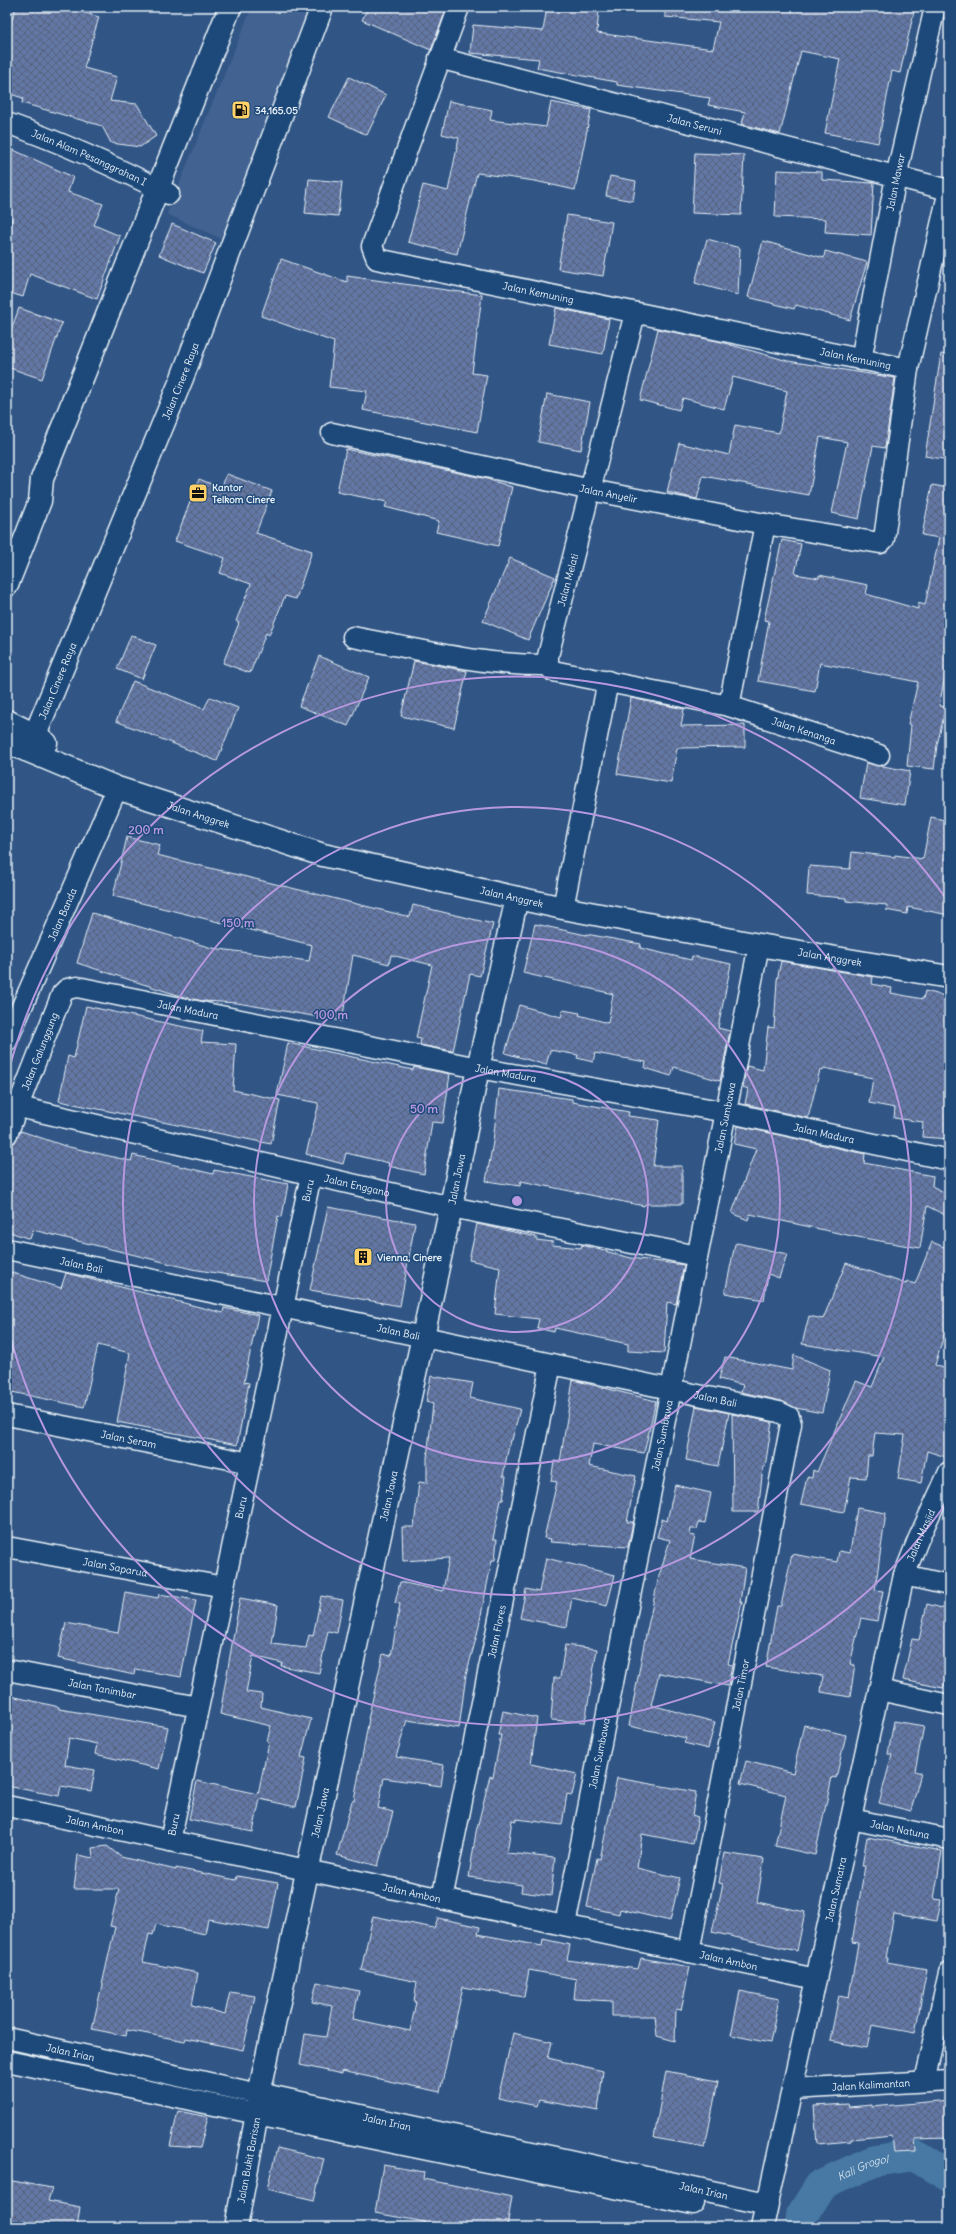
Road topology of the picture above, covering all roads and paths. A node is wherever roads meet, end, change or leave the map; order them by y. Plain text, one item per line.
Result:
1 (230, 7) edge
2 (244, 7) edge
3 (322, 7) edge
4 (459, 7) edge
5 (935, 7) edge
6 (439, 58) junction
7 (7, 123) edge
8 (896, 177) junction
9 (949, 190) edge
10 (163, 191) junction
11 (635, 313) junction
12 (860, 360) junction
13 (908, 369) junction
14 (332, 433) dead end
15 (591, 490) junction
16 (766, 524) junction
17 (7, 585) edge
18 (353, 638) dead end
19 (548, 665) junction
20 (608, 681) junction
21 (729, 706) junction
22 (7, 721) edge
23 (23, 742) edge
24 (879, 755) dead end
25 (117, 788) junction
26 (517, 898) junction
27 (563, 908) junction
28 (758, 945) junction
29 (949, 977) edge
30 (64, 991) joint
31 (7, 1041) edge
32 (478, 1068) junction
33 (18, 1107) junction
34 (726, 1112) junction
35 (7, 1134) edge
36 (949, 1160) edge
37 (311, 1174) junction
38 (451, 1207) junction
39 (7, 1249) edge
40 (697, 1256) junction
41 (283, 1308) junction
42 (423, 1337) junction
43 (551, 1364) junction
44 (671, 1390) junction
45 (7, 1415) edge
46 (789, 1417) joint
47 (250, 1463) junction
48 (949, 1472) edge
49 (7, 1547) edge
50 (904, 1576) junction
51 (949, 1585) edge
52 (224, 1587) junction
53 (7, 1670) edge
54 (879, 1690) junction
55 (949, 1705) edge
56 (198, 1707) junction
57 (7, 1806) edge
58 (851, 1819) junction
59 (949, 1839) edge
60 (170, 1841) junction
61 (308, 1870) junction
62 (442, 1899) junction
63 (565, 1925) junction
64 (689, 1952) junction
65 (949, 1973) edge
66 (816, 1979) junction
67 (7, 2038) edge
68 (7, 2061) edge
69 (949, 2080) edge
70 (924, 2081) junction
71 (792, 2089) junction
72 (258, 2104) junction
73 (765, 2216) edge
74 (236, 2227) edge

1 - 10 street
2 - 10 street
3 - 23 street, Jalan Cinere Raya
4 - 6 street
5 - 8 street, Jalan Mawar
6 - 8 street, Jalan Seruni
6 - 11 street, Jalan Kemuning
7 - 10 street, Jalan Alam Pesanggrahan I
8 - 9 street, Jalan Seruni
8 - 12 street, Jalan Mawar
9 - 13 street
10 - 17 street
11 - 12 street, Jalan Kemuning
11 - 15 street, Jalan Melati
12 - 13 street, Jalan Kemuning
13 - 16 street, Jalan Anyelir
14 - 15 street, Jalan Anyelir
15 - 16 street, Jalan Anyelir
15 - 19 street, Jalan Melati
16 - 21 street
18 - 19 street
19 - 20 street
20 - 21 street
20 - 27 street
21 - 24 street, Jalan Kenanga
22 - 23 street, Jalan Anggrek
23 - 25 street, Jalan Anggrek
25 - 26 street, Jalan Anggrek
25 - 31 street, Jalan Banda
26 - 27 street, Jalan Anggrek
26 - 32 street, Jalan Jawa
27 - 28 street, Jalan Anggrek
28 - 29 street, Jalan Anggrek
28 - 34 street, Jalan Sumbawa
30 - 32 street, Jalan Madura
30 - 33 street, Jalan Galunggung
32 - 34 street, Jalan Madura
32 - 38 street, Jalan Jawa
33 - 35 street, Jalan Galunggung
33 - 37 street, Jalan Enggano
34 - 36 street, Jalan Madura
34 - 40 street, Jalan Sumbawa
37 - 38 street, Jalan Enggano
37 - 41 street, Buru
38 - 40 street, Jalan Enggano
38 - 42 street, Jalan Jawa
39 - 41 street, Jalan Bali
40 - 44 street, Jalan Sumbawa
41 - 42 street, Jalan Bali
41 - 47 street, Buru
42 - 43 street, Jalan Bali
42 - 61 street, Jalan Jawa
43 - 44 street, Jalan Bali
43 - 62 street, Jalan Flores
44 - 46 street, Jalan Bali
44 - 63 street, Jalan Sumbawa
45 - 47 street, Jalan Seram
46 - 64 street, Jalan Timor
47 - 52 street, Buru
48 - 50 street, Jalan Masjid
49 - 52 street, Jalan Saparua
50 - 51 street
50 - 54 street, Jalan Sumatra
52 - 56 street, Buru
53 - 56 street, Jalan Tanimbar
54 - 55 street
54 - 58 street, Jalan Sumatra
56 - 60 street, Buru
57 - 60 street, Jalan Ambon
58 - 59 street, Jalan Natuna
58 - 66 street, Jalan Sumatra
60 - 61 street, Jalan Ambon
61 - 62 street, Jalan Ambon
61 - 72 street, Jalan Jawa
62 - 63 street, Jalan Ambon
63 - 64 street, Jalan Ambon
64 - 66 street, Jalan Ambon
65 - 70 street
66 - 71 street, Jalan Sumatra
67 - 72 street, Jalan Irian
68 - 72 street, Jalan Irian
69 - 70 street, Jalan Kalimantan
70 - 71 street, Jalan Kalimantan
71 - 73 street, Jalan Sumatra
72 - 73 street, Jalan Irian
72 - 74 street, Jalan Bukit Barisan

